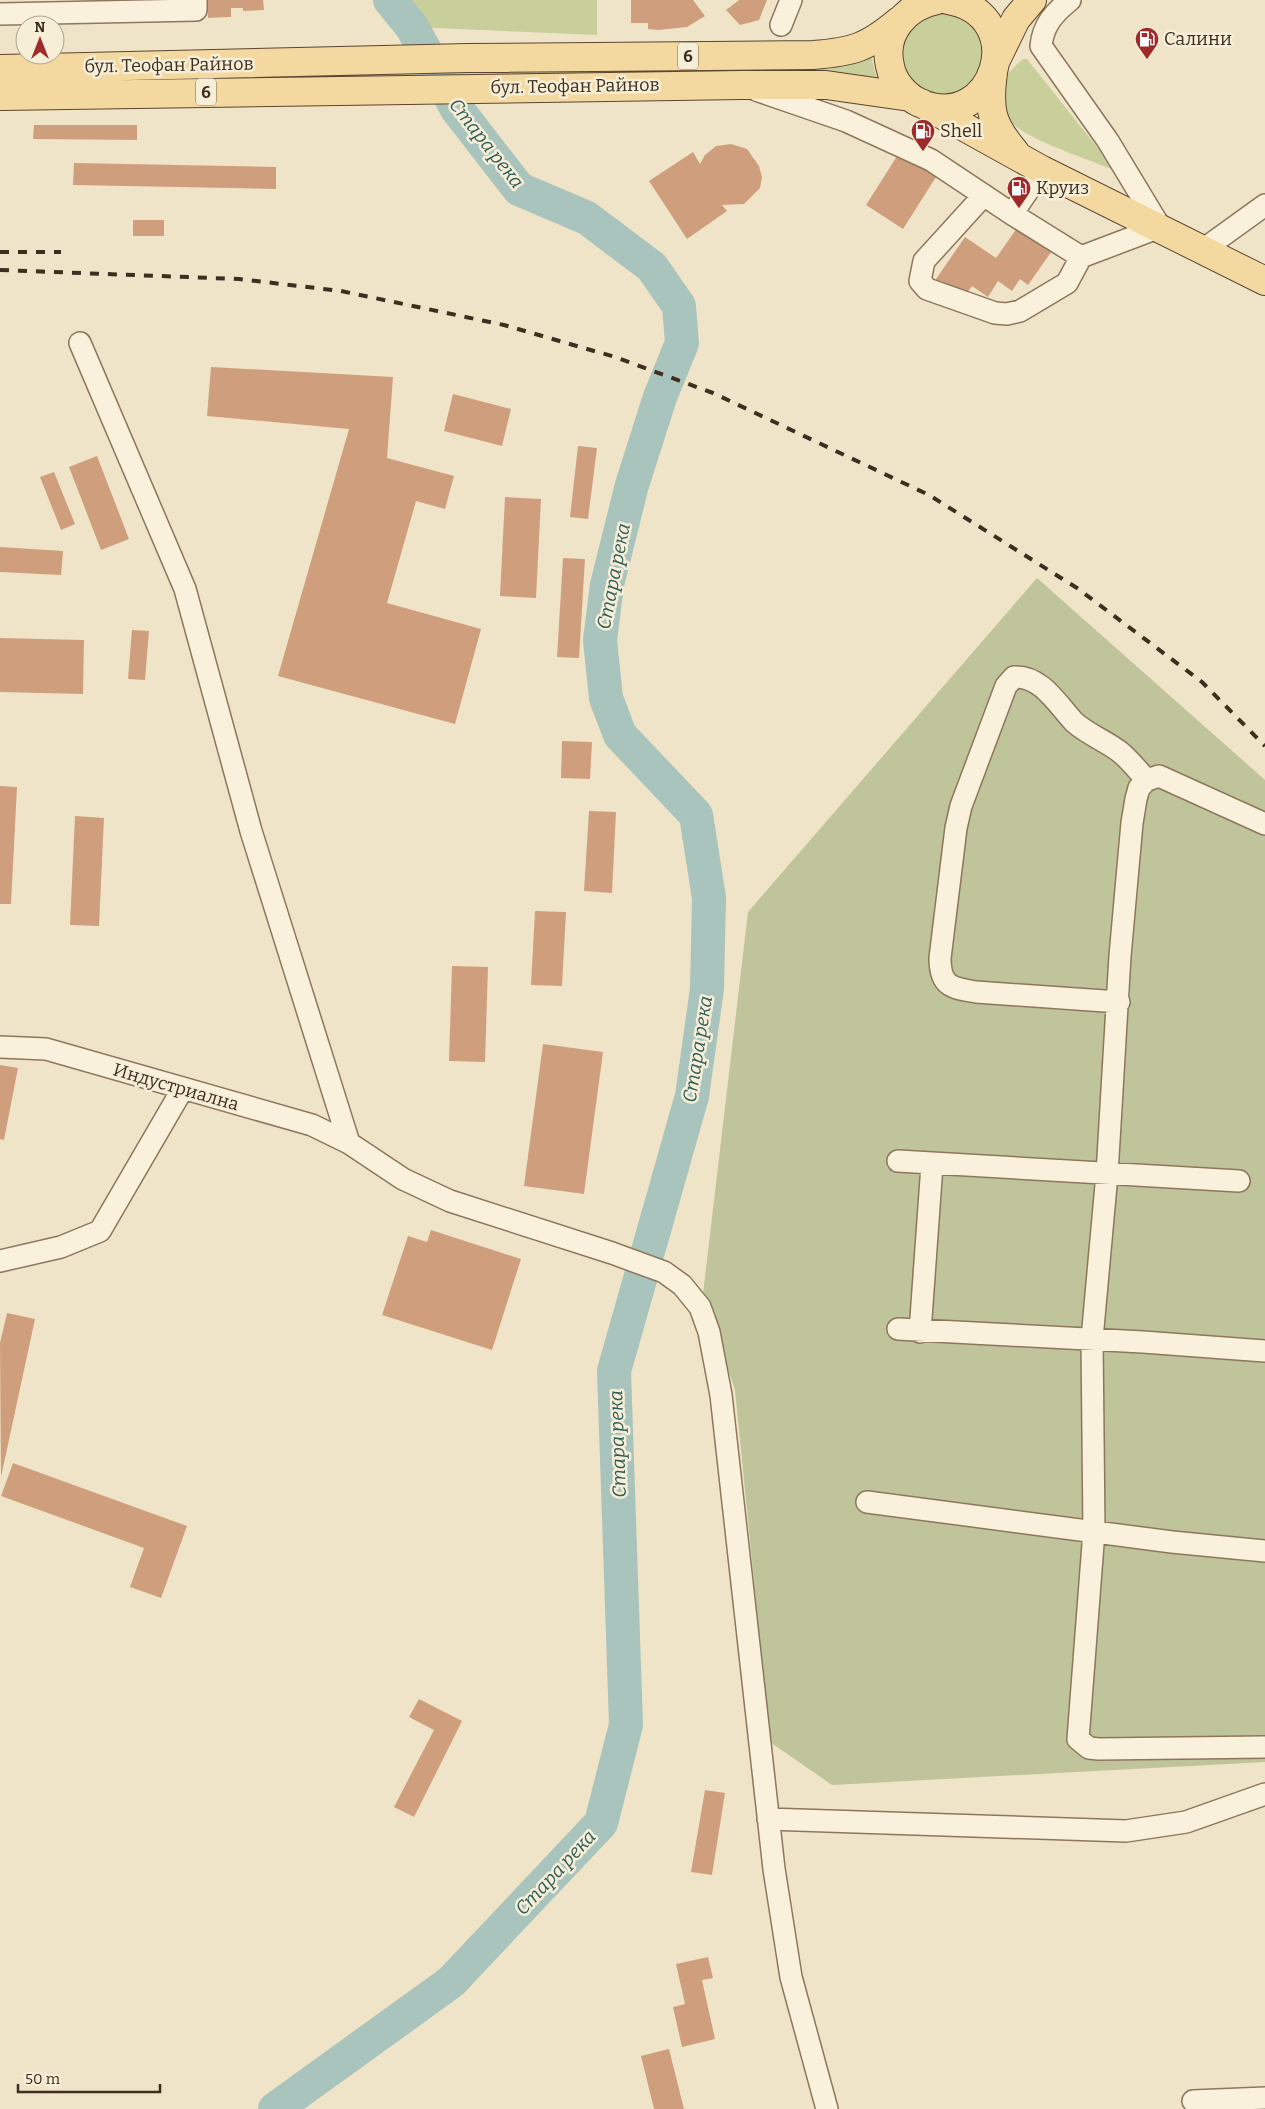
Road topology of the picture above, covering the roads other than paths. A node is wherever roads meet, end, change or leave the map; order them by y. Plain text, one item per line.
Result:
1 (196, 0) edge
2 (791, 0) edge
3 (937, 0) edge
4 (1032, 0) edge
5 (1070, 0) edge
6 (962, 1) edge
7 (0, 14) edge
8 (900, 21) junction
9 (781, 25) dead end
10 (995, 66) junction
11 (0, 69) edge
12 (742, 85) junction
13 (0, 96) edge
14 (916, 100) junction
15 (1032, 164) junction
16 (984, 195) junction
17 (1265, 205) edge
18 (1012, 214) junction
19 (1160, 227) junction
20 (1204, 248) junction
21 (1081, 257) junction
22 (1265, 281) edge
23 (80, 343) dead end
24 (1147, 780) junction
25 (1265, 824) edge
26 (1118, 1002) junction
27 (0, 1047) edge
28 (182, 1090) junction
29 (349, 1143) junction
30 (898, 1161) dead end
31 (932, 1165) junction
32 (1107, 1174) junction
33 (1239, 1181) dead end
34 (0, 1261) edge
35 (898, 1329) dead end
36 (920, 1332) junction
37 (1092, 1339) junction
38 (1265, 1351) edge
39 (868, 1502) dead end
40 (1094, 1531) junction
41 (1265, 1551) edge
42 (1265, 1747) edge
43 (1265, 1794) edge
44 (768, 1819) junction
45 (1265, 2098) edge
46 (1193, 2102) dead end
47 (827, 2109) edge

1 - 7 street
2 - 9 street
3 - 8 main road, 6
4 - 10 main road, 6
5 - 19 street
6 - 10 main road
8 - 11 main road, бул. Теофан Райнов / 6
8 - 14 main road, 6
10 - 14 main road, 6
10 - 15 main road
12 - 13 main road, бул. Теофан Райнов / 6
12 - 14 main road, бул. Теофан Райнов / 6
12 - 16 street
14 - 15 main road
15 - 18 street
15 - 19 main road
16 - 18 street
16 - 21 street
17 - 20 street
18 - 21 street
19 - 20 main road
19 - 21 street
20 - 22 main road
23 - 29 street
24 - 25 street
24 - 26 street
24 - 26 street
26 - 32 street
27 - 28 street, Индустриална
28 - 29 street, Индустриална
28 - 34 street
29 - 44 street, Индустриална
30 - 31 street
31 - 32 street
31 - 36 street
32 - 33 street
32 - 37 street
35 - 36 street
36 - 37 street
37 - 38 street
37 - 40 street
39 - 40 street
40 - 41 street
40 - 42 street
43 - 44 street
44 - 47 street, Индустриална
45 - 46 street

